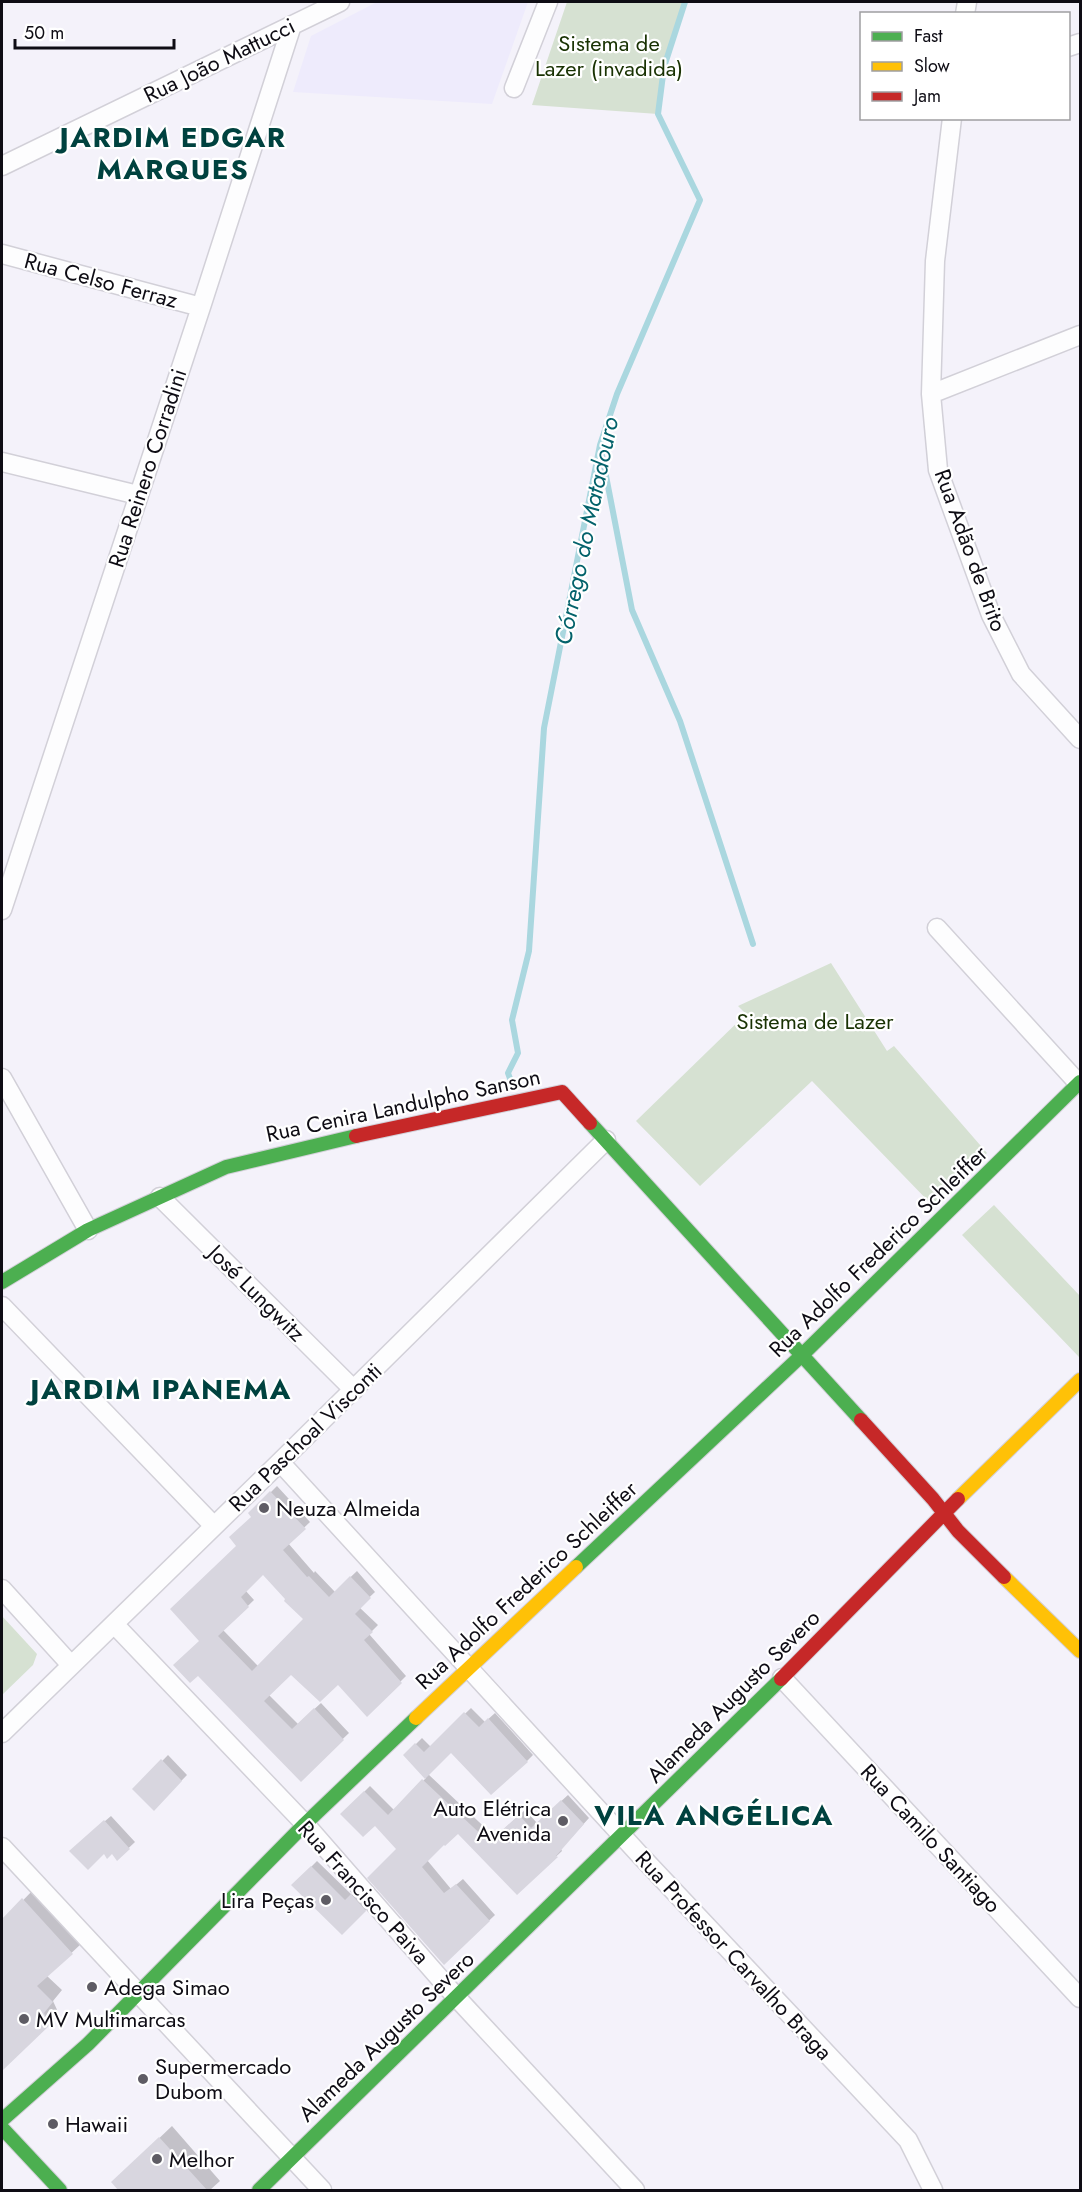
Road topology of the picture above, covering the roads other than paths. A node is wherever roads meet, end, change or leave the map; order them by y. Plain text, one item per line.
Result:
1 (340, 2) edge
2 (548, 2) edge
3 (292, 25) junction
4 (514, 88) dead end
5 (952, 120) edge
6 (2, 166) edge
7 (2, 254) edge
8 (201, 307) junction
9 (1080, 335) edge
10 (931, 394) junction
11 (2, 462) edge
12 (138, 495) junction
13 (1080, 739) edge
14 (2, 910) edge
15 (937, 928) dead end
16 (2, 1078) edge
17 (1080, 1083) edge
18 (606, 1140) junction
19 (160, 1197) junction
20 (88, 1230) junction
21 (2, 1282) edge
22 (2, 1306) edge
23 (801, 1356) junction
24 (1080, 1380) edge
25 (354, 1389) junction
26 (280, 1462) junction
27 (944, 1513) junction
28 (214, 1527) junction
29 (2, 1589) edge
30 (114, 1624) junction
31 (1080, 1651) edge
32 (71, 1665) junction
33 (468, 1668) junction
34 (782, 1678) junction
35 (2, 1733) edge
36 (305, 1824) junction
37 (623, 1835) junction
38 (2, 1847) edge
39 (138, 1995) junction
40 (457, 1998) junction
41 (1080, 1998) edge
42 (2, 2120) edge
43 (2, 2128) edge
44 (292, 2157) junction
45 (60, 2190) edge
46 (259, 2190) edge
47 (322, 2190) edge
48 (635, 2190) edge
49 (933, 2190) edge

1 - 3 street, Rua João Mattucci
2 - 4 street
3 - 6 street, Rua João Mattucci
3 - 8 street, Rua Reinero Corradini
5 - 10 street, Rua Adão de Brito
7 - 8 street, Rua Celso Ferraz
8 - 12 street, Rua Reinero Corradini
9 - 10 street
10 - 13 street, Rua Adão de Brito
11 - 12 street
12 - 14 street, Rua Reinero Corradini
15 - 17 street
16 - 20 street
17 - 23 street, Rua Adolfo Frederico Schleiffer
18 - 19 street, Rua Cenira Landulpho Sanson
18 - 23 street, Rua Cenira Landulpho Sanson
18 - 25 street, Rua Paschoal Visconti
19 - 20 street, Rua Cenira Landulpho Sanson
19 - 25 street, José Lungwitz
20 - 21 street, Rua Cenira Landulpho Sanson
22 - 28 street
23 - 27 street, Rua Cenira Landulpho Sanson
23 - 33 street, Rua Adolfo Frederico Schleiffer
24 - 27 street, Alameda Augusto Severo
25 - 26 street, Rua Paschoal Visconti
26 - 28 street, Rua Paschoal Visconti
26 - 33 street, Rua Professor Carvalho Braga
27 - 31 street, Rua Cenira Landulpho Sanson
27 - 34 street, Alameda Augusto Severo
28 - 30 street, Rua Paschoal Visconti
29 - 32 street
30 - 32 street, Rua Paschoal Visconti
30 - 36 street, Rua Francisco Paiva
32 - 35 street, Rua Paschoal Visconti
33 - 36 street, Rua Adolfo Frederico Schleiffer
33 - 37 street, Rua Professor Carvalho Braga
34 - 37 street, Alameda Augusto Severo
34 - 41 street, Rua Camilo Santiago
36 - 39 street, Rua Adolfo Frederico Schleiffer
36 - 40 street, Rua Francisco Paiva
37 - 40 street, Alameda Augusto Severo
37 - 49 street, Rua Professor Carvalho Braga
38 - 39 street
39 - 42 street, Rua Adolfo Frederico Schleiffer
39 - 44 street
40 - 44 street, Alameda Augusto Severo
40 - 48 street, Rua Francisco Paiva
43 - 45 street
44 - 46 street, Alameda Augusto Severo
44 - 47 street

